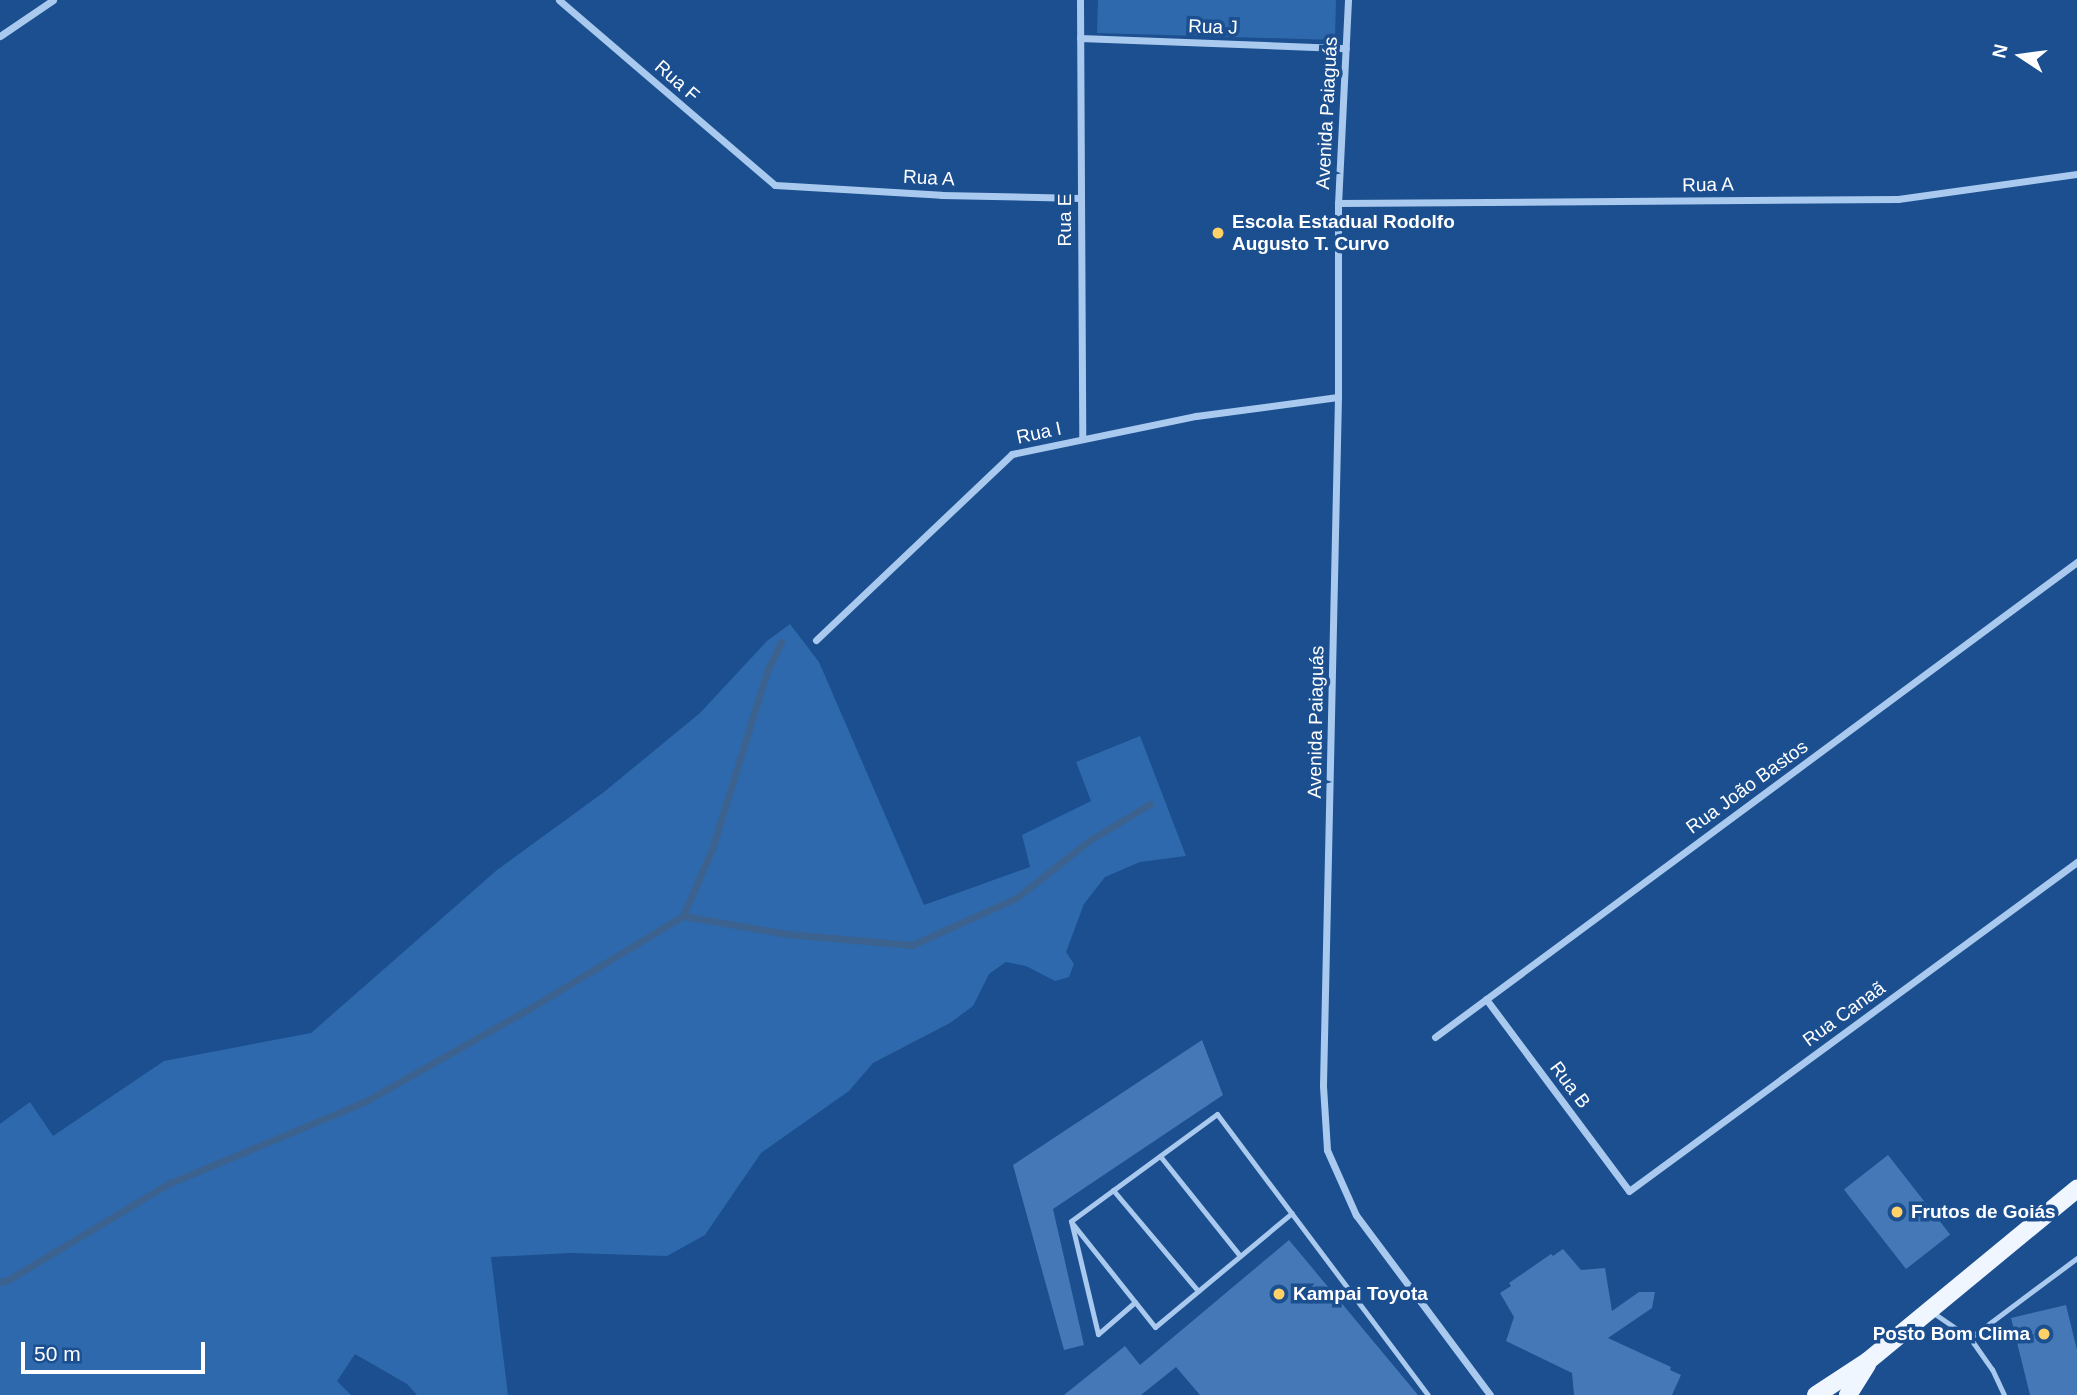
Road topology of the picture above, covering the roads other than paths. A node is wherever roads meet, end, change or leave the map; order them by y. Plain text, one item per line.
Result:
1 (53, 0) edge
2 (559, 0) edge
3 (1080, 0) edge
4 (1348, 0) edge
5 (0, 36) edge
6 (1080, 38) junction
7 (1346, 48) junction
8 (2077, 174) edge
9 (775, 185) joint
10 (1081, 198) junction
11 (1338, 203) junction
12 (1338, 397) junction
13 (1082, 439) junction
14 (2077, 562) edge
15 (816, 640) dead end
16 (2077, 862) edge
17 (1486, 999) junction
18 (1435, 1037) dead end
19 (1160, 1156) junction
20 (2077, 1189) edge
21 (1113, 1190) junction
22 (1629, 1191) joint
23 (1292, 1213) junction
24 (1071, 1221) junction
25 (1240, 1256) junction
26 (2077, 1258) edge
27 (1198, 1291) junction
28 (1135, 1302) junction
29 (1929, 1310) junction
30 (1969, 1338) junction
31 (1868, 1361) junction
32 (1428, 1395) edge
33 (1490, 1395) edge
34 (1816, 1395) edge
35 (1848, 1395) edge
36 (2004, 1395) edge

1 - 5 street
2 - 9 street, Rua F
3 - 6 street, Rua E
4 - 7 street, Avenida Paiaguás
6 - 7 street, Rua J
6 - 10 street, Rua E
7 - 11 street, Avenida Paiaguás
8 - 11 street, Rua A
9 - 10 street, Rua A
10 - 13 street, Rua E
11 - 12 street, Avenida Paiaguás
12 - 13 street, Rua I
12 - 33 street, Avenida Paiaguás
13 - 15 street, Rua I
14 - 17 street, Rua João Bastos
16 - 22 street, Rua Canaã
17 - 18 street, Rua João Bastos
17 - 22 street, Rua B
19 - 21 lane
19 - 23 lane
19 - 25 lane
20 - 29 main road
21 - 24 lane
21 - 27 lane
23 - 25 lane
23 - 32 lane
24 - 28 lane
24 - 28 lane
25 - 27 lane
26 - 30 lane
27 - 28 lane
29 - 30 lane
29 - 31 main road
30 - 36 lane
31 - 34 main road
31 - 35 main road

